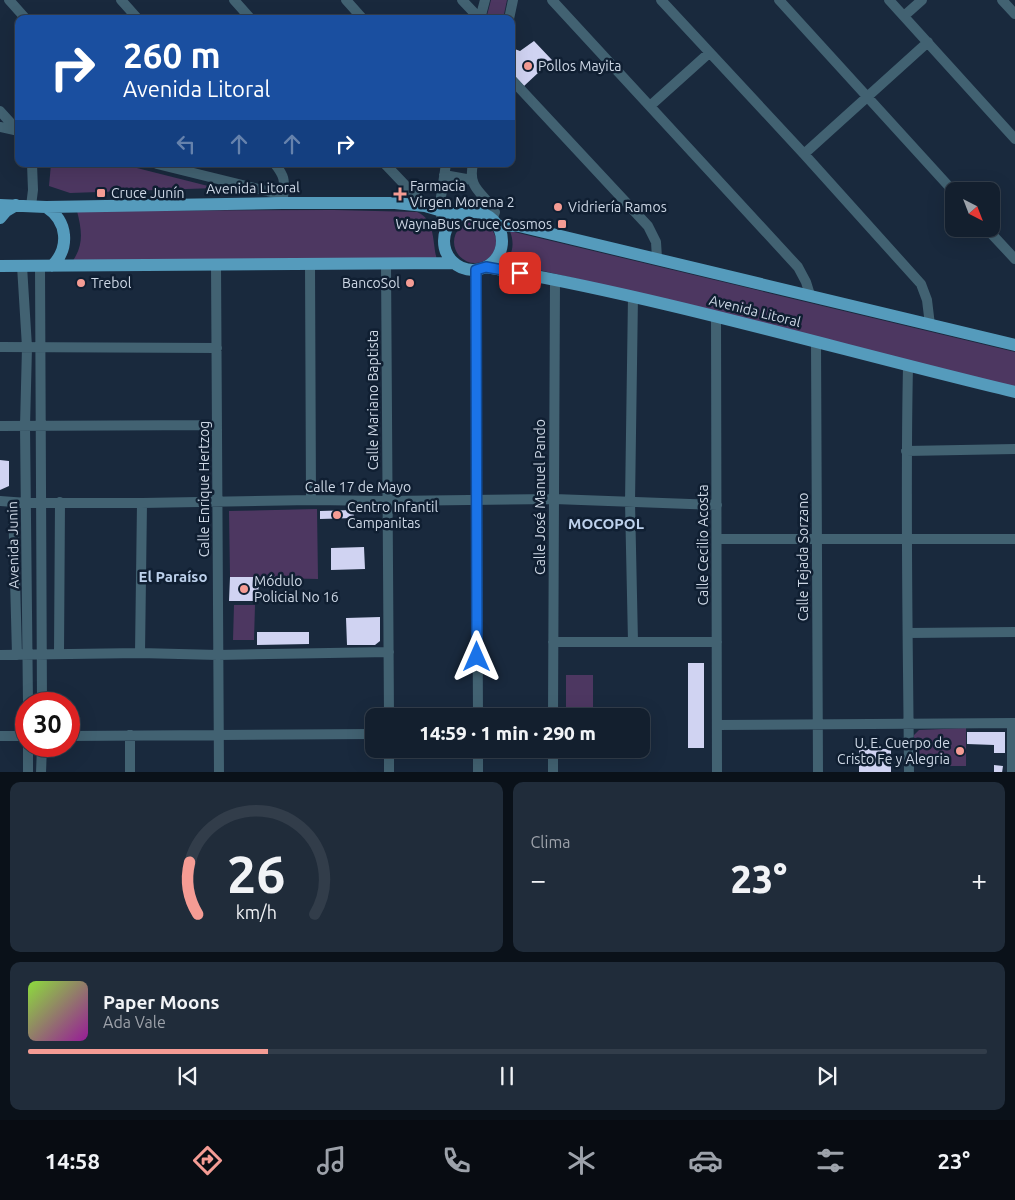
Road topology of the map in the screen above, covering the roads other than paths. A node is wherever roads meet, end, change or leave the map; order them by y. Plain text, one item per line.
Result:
1 (9, 0) edge
2 (121, 0) edge
3 (234, 0) edge
4 (346, 0) edge
5 (462, 0) edge
6 (486, 0) edge
7 (513, 0) edge
8 (552, 0) edge
9 (661, 0) edge
10 (779, 0) edge
11 (889, 0) edge
12 (922, 0) edge
13 (1002, 0) edge
14 (1015, 14) edge
15 (22, 15) edge
16 (134, 15) edge
17 (248, 15) edge
18 (359, 15) edge
19 (476, 15) edge
20 (481, 15) edge
21 (510, 15) edge
22 (904, 16) junction
23 (928, 42) junction
24 (708, 53) junction
25 (515, 83) edge
26 (866, 97) junction
27 (650, 106) junction
28 (0, 112) edge
29 (0, 127) edge
30 (15, 128) edge
31 (15, 130) edge
32 (1015, 138) edge
33 (804, 154) junction
34 (32, 167) edge
35 (168, 167) edge
36 (277, 167) edge
37 (388, 167) edge
38 (445, 167) edge
39 (473, 167) edge
40 (444, 175) junction
41 (472, 180) junction
42 (945, 182) edge
43 (283, 199) junction
44 (0, 205) edge
45 (16, 205) junction
46 (31, 206) junction
47 (424, 206) junction
48 (46, 207) junction
49 (439, 210) junction
50 (459, 216) junction
51 (0, 218) edge
52 (494, 223) junction
53 (447, 230) junction
54 (995, 238) edge
55 (657, 258) junction
56 (1015, 259) edge
57 (454, 262) junction
58 (386, 263) junction
59 (2, 264) edge
60 (216, 264) junction
61 (310, 264) junction
62 (22, 266) junction
63 (46, 266) junction
64 (481, 268) junction
65 (555, 279) junction
66 (810, 295) junction
67 (633, 296) junction
68 (716, 317) junction
69 (930, 325) junction
70 (816, 342) junction
71 (1015, 345) edge
72 (0, 347) edge
73 (27, 348) junction
74 (40, 348) junction
75 (217, 348) junction
76 (908, 367) junction
77 (1015, 392) edge
78 (41, 425) junction
79 (217, 425) junction
80 (0, 426) edge
81 (25, 426) junction
82 (1015, 449) edge
83 (906, 451) junction
84 (554, 499) junction
85 (311, 500) junction
86 (477, 500) junction
87 (0, 501) edge
88 (218, 501) junction
89 (388, 501) junction
90 (13, 502) junction
91 (42, 502) junction
92 (60, 502) junction
93 (630, 502) junction
94 (27, 503) junction
95 (142, 503) junction
96 (716, 505) junction
97 (716, 539) junction
98 (817, 539) junction
99 (906, 539) junction
100 (1015, 539) edge
101 (1015, 632) edge
102 (908, 633) junction
103 (553, 642) junction
104 (633, 642) junction
105 (716, 642) junction
106 (389, 652) junction
107 (140, 653) junction
108 (42, 654) junction
109 (60, 654) junction
110 (0, 655) edge
111 (17, 655) junction
112 (28, 655) junction
113 (218, 655) junction
114 (28, 692) edge
115 (42, 692) edge
116 (389, 708) edge
117 (478, 708) edge
118 (553, 708) edge
119 (1013, 723) edge
120 (818, 724) junction
121 (908, 724) junction
122 (717, 725) junction
123 (219, 734) junction
124 (365, 734) edge
125 (130, 735) junction
126 (0, 736) edge
127 (15, 736) edge
128 (80, 736) edge
129 (28, 757) edge
130 (42, 757) edge
131 (389, 758) edge
132 (478, 758) edge
133 (553, 758) edge
134 (28, 772) edge
135 (41, 772) edge
136 (130, 772) edge
137 (219, 772) edge
138 (390, 772) edge
139 (478, 772) edge
140 (553, 772) edge
141 (717, 772) edge
142 (818, 772) edge
143 (908, 772) edge
144 (1012, 772) edge

1 - 15 street
2 - 16 street
3 - 17 street
4 - 18 street
5 - 19 street
6 - 20 street
7 - 21 street
8 - 27 street
9 - 24 street
10 - 26 street
11 - 22 street
12 - 22 street
13 - 14 street
22 - 23 street
23 - 26 street
23 - 32 street
24 - 27 street
24 - 33 street
25 - 55 street
26 - 33 street
26 - 42 street
27 - 66 street
28 - 30 street
29 - 31 street
33 - 69 street
34 - 46 street
35 - 43 street
36 - 43 street
37 - 47 street
38 - 40 street
39 - 41 street
40 - 41 street
40 - 49 street
41 - 52 street
43 - 47 main road, Avenida Litoral
43 - 48 main road, Avenida Litoral
44 - 45 main road
45 - 46 main road, Avenida Litoral
45 - 51 main road
46 - 48 main road, Avenida Litoral
47 - 49 main road, Avenida Litoral
48 - 63 main road
49 - 50 main road, Avenida Litoral
49 - 53 street
50 - 52 main road
50 - 53 main road
52 - 55 main road, Avenida Litoral
52 - 64 main road
53 - 57 main road
54 - 56 street
55 - 66 main road, Avenida Litoral
57 - 58 main road
57 - 64 main road
58 - 61 main road
58 - 89 street, Calle Mariano Baptista
59 - 62 main road
60 - 61 main road
60 - 63 main road
60 - 75 street, Calle Enrique Hertzog
61 - 85 street
62 - 63 main road
62 - 73 street, Avenida Junin
63 - 74 street, Avenida Junin
64 - 65 main road, Avenida Litoral
64 - 86 street
65 - 67 main road, Avenida Litoral
65 - 84 street, Calle José Manuel Pando
66 - 69 main road, Avenida Litoral
67 - 68 main road, Avenida Litoral
67 - 93 street
68 - 70 main road, Avenida Litoral
68 - 96 street, Calle Cecilio Acosta
69 - 71 main road, Avenida Litoral
70 - 76 main road, Avenida Litoral
70 - 98 street, Calle Tejada Sorzano
72 - 73 street
73 - 74 street
73 - 81 street, Avenida Junin
74 - 75 street
74 - 78 street, Avenida Junin
75 - 79 street, Calle Enrique Hertzog
76 - 77 main road, Avenida Litoral
76 - 83 street
78 - 79 street
78 - 81 street
78 - 91 street, Avenida Junin
79 - 88 street, Calle Enrique Hertzog
80 - 81 street
81 - 94 street, Avenida Junin
82 - 83 street
83 - 99 street
84 - 86 street, Calle 17 de Mayo
84 - 93 street, Calle 17 de Mayo
84 - 103 street, Calle José Manuel Pando
85 - 88 street, Calle 17 de Mayo
85 - 89 street, Calle 17 de Mayo
86 - 89 street, Calle 17 de Mayo
86 - 117 street
87 - 90 street, Calle 17 de Mayo
88 - 95 street, Calle 17 de Mayo
88 - 113 street, Calle Enrique Hertzog
89 - 106 street, Calle Mariano Baptista
90 - 94 street, Calle 17 de Mayo
90 - 111 street
91 - 92 street, Calle 17 de Mayo
91 - 94 street, Calle 17 de Mayo
91 - 108 street, Avenida Junin
92 - 95 street, Calle 17 de Mayo
92 - 109 street
93 - 96 street, Calle 17 de Mayo
93 - 104 street
94 - 112 street, Avenida Junin
95 - 107 street
96 - 97 street, Calle Cecilio Acosta
97 - 98 street
97 - 105 street, Calle Cecilio Acosta
98 - 99 street
98 - 120 street, Calle Tejada Sorzano
99 - 100 street
99 - 102 street
101 - 102 street
102 - 121 street
103 - 104 street
103 - 118 street, Calle José Manuel Pando
104 - 105 street
105 - 122 street, Calle Cecilio Acosta
106 - 113 street
106 - 116 street, Calle Mariano Baptista
107 - 109 street
107 - 113 street
108 - 109 street
108 - 112 street
108 - 115 street, Avenida Junin
110 - 111 street
111 - 112 street
112 - 114 street, Avenida Junin
113 - 123 street, Calle Enrique Hertzog
119 - 121 street
119 - 144 street
120 - 121 street
120 - 122 street
120 - 142 street, Calle Tejada Sorzano
121 - 143 street
122 - 141 street, Calle Cecilio Acosta
123 - 124 street
123 - 125 street
123 - 137 street, Calle Enrique Hertzog
125 - 128 street
125 - 136 street
126 - 127 street
129 - 134 street
130 - 135 street
131 - 138 street
132 - 139 street
133 - 140 street

